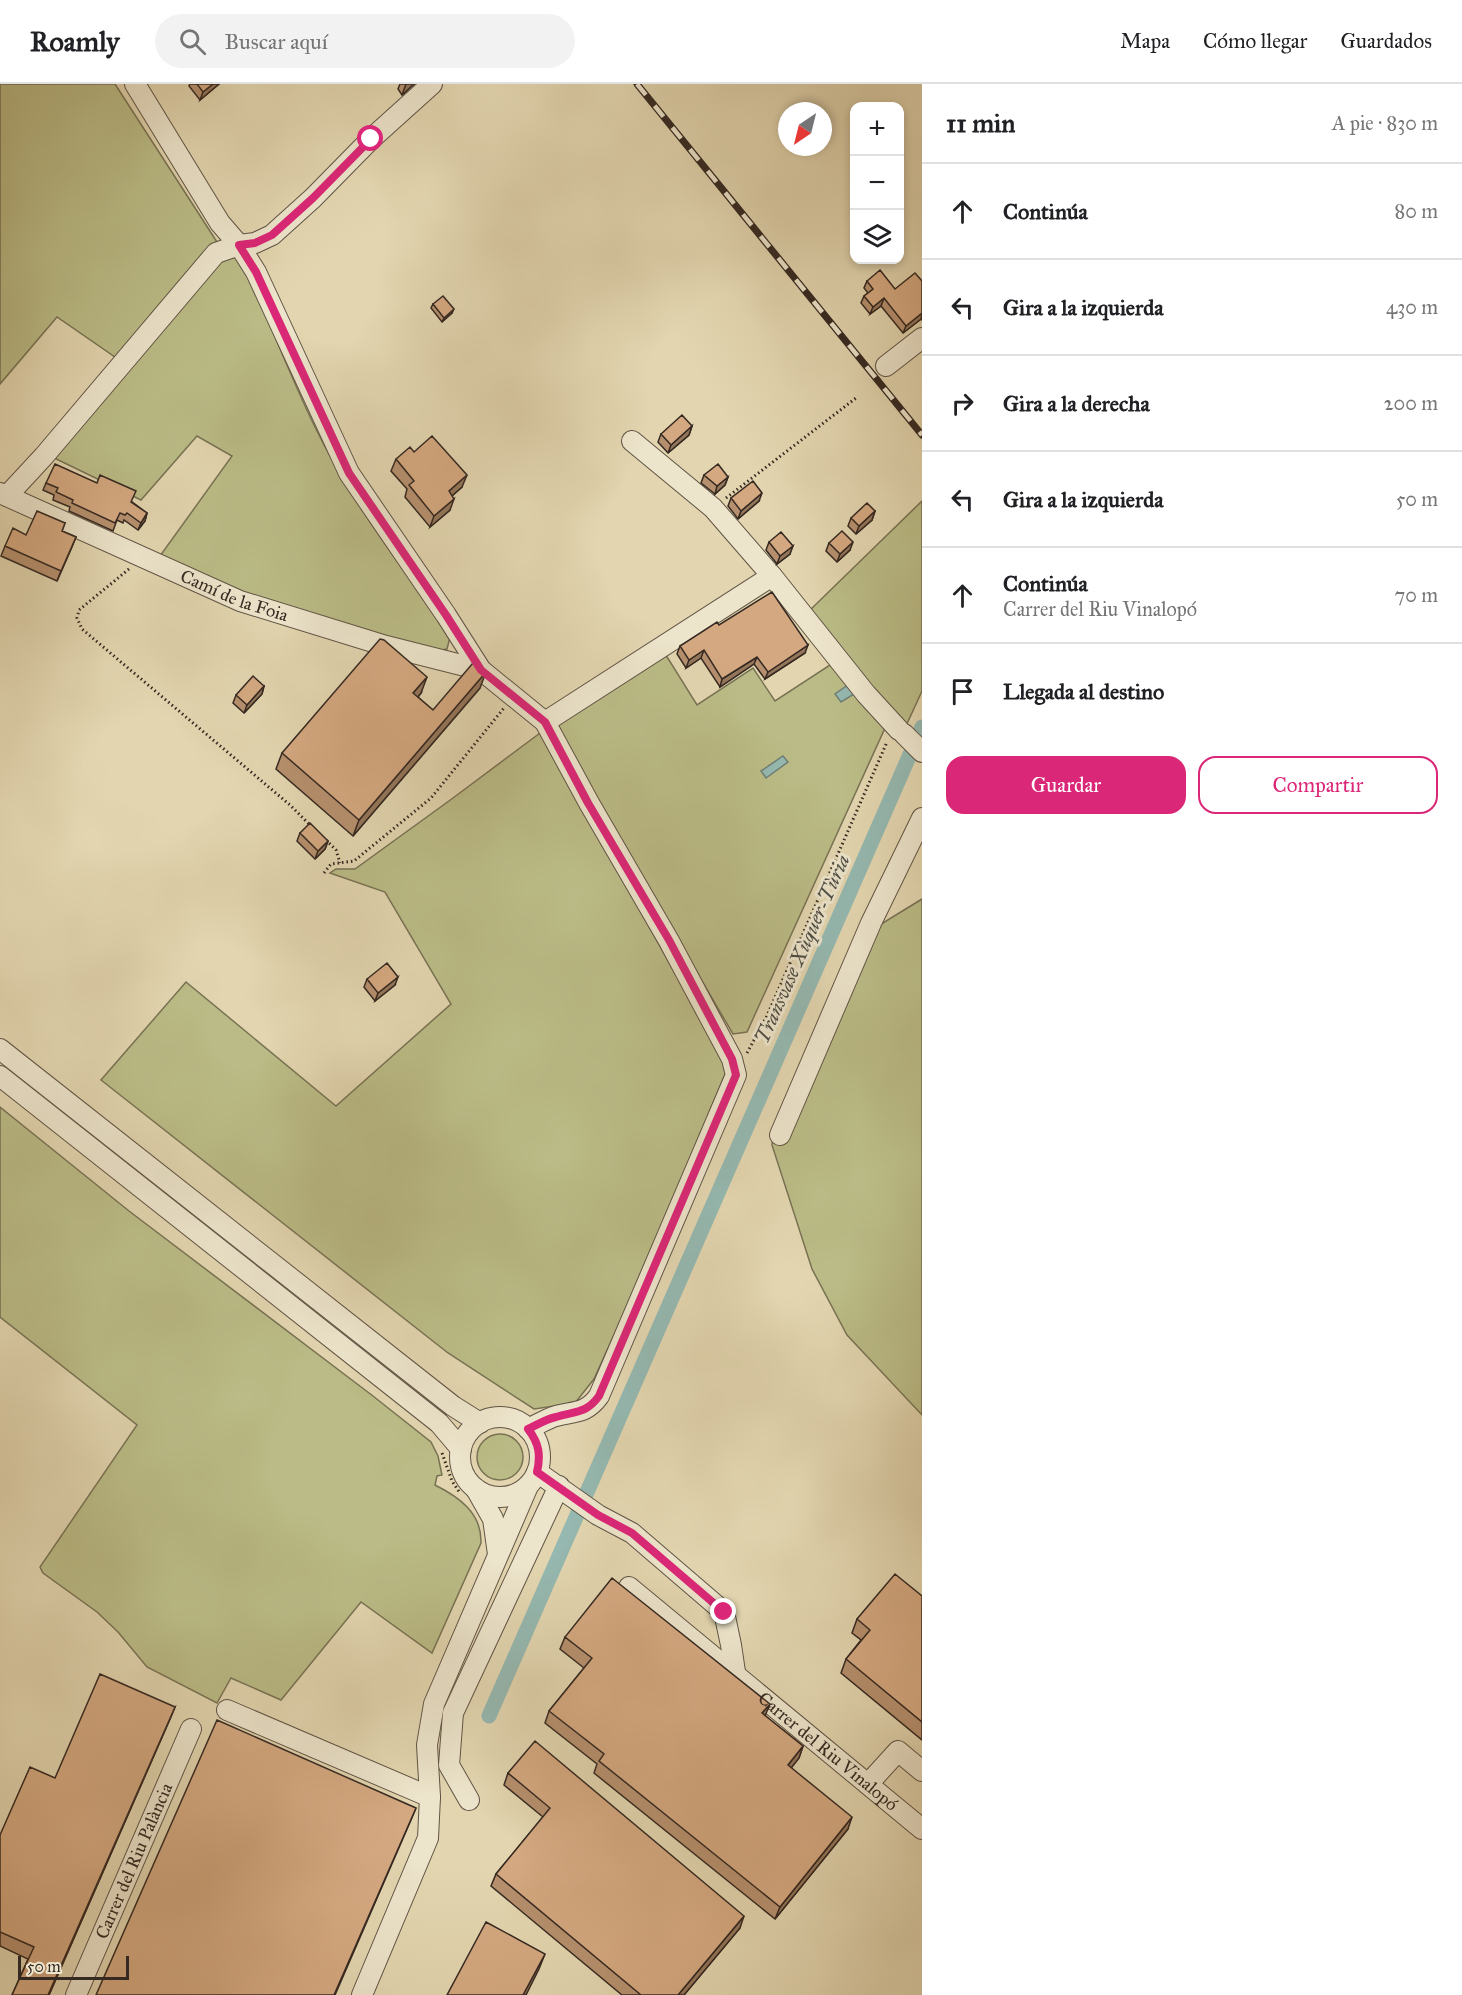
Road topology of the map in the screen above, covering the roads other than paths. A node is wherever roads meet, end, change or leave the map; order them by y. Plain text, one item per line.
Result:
1 (135, 84) edge
2 (432, 84) edge
3 (239, 245) junction
4 (922, 338) edge
5 (886, 366) dead end
6 (632, 441) dead end
7 (4, 494) edge
8 (772, 576) junction
9 (481, 670) junction
10 (545, 722) junction
11 (922, 752) edge
12 (922, 818) edge
13 (0, 1049) edge
14 (0, 1076) edge
15 (780, 1135) dead end
16 (480, 1422) junction
17 (528, 1429) junction
18 (451, 1451) junction
19 (533, 1479) junction
20 (562, 1488) junction
21 (471, 1494) junction
22 (498, 1554) junction
23 (630, 1587) dead end
24 (735, 1672) junction
25 (227, 1710) dead end
26 (191, 1729) dead end
27 (922, 1771) edge
28 (868, 1784) junction
29 (430, 1797) junction
30 (469, 1800) dead end
31 (921, 1825) edge
32 (76, 1995) edge
33 (362, 1995) edge

1 - 3 street
2 - 3 street
3 - 7 street
3 - 9 street
4 - 5 street
6 - 8 street
7 - 9 street, Camí de la Foia
8 - 10 street
8 - 11 street
9 - 10 street
10 - 17 street
12 - 15 street
13 - 16 street
14 - 18 street
16 - 17 street
16 - 18 street
17 - 19 street
18 - 21 street
19 - 20 street
19 - 21 street
19 - 22 street
20 - 24 street
20 - 30 street
21 - 22 street
22 - 29 street
23 - 24 street, Carrer del Riu Vinalopó
24 - 28 street, Carrer del Riu Vinalopó
25 - 29 street
26 - 32 street, Carrer del Riu Palància
27 - 28 street
28 - 31 street, Carrer del Riu Vinalopó
29 - 33 street

